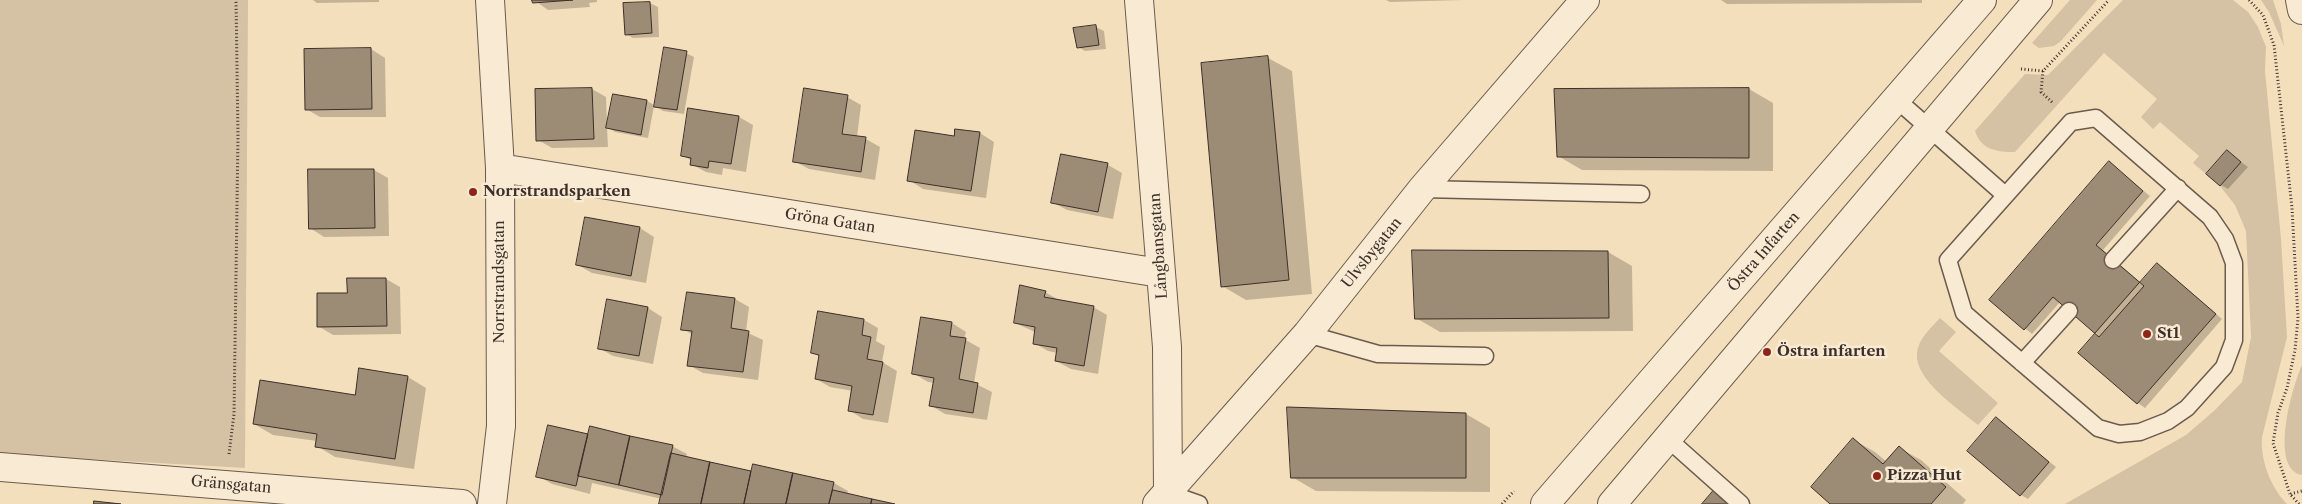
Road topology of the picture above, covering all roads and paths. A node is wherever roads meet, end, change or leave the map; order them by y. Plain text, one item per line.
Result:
1 (236, 0) edge
2 (490, 0) edge
3 (1139, 0) edge
4 (1585, 0) edge
5 (1982, 0) edge
6 (2038, 0) edge
7 (2110, 0) edge
8 (2248, 0) edge
9 (2300, 0) edge
10 (2302, 10) edge
11 (2022, 70) dead end
12 (2042, 71) junction
13 (1896, 99) junction
14 (2071, 122) junction
15 (1930, 128) junction
16 (500, 168) junction
17 (2178, 188) junction
18 (1422, 189) junction
19 (1641, 194) dead end
20 (2005, 195) junction
21 (2114, 260) dead end
22 (1160, 273) junction
23 (2069, 311) dead end
24 (1307, 334) junction
25 (1485, 356) dead end
26 (2022, 363) junction
27 (1668, 439) junction
28 (0, 467) edge
29 (226, 485) junction
30 (2302, 491) edge
31 (2290, 494) junction
32 (1162, 498) edge
33 (462, 504) edge
34 (492, 504) edge
35 (1198, 504) edge
36 (1545, 504) edge
37 (1612, 504) edge
38 (1741, 504) edge
39 (2298, 504) edge

1 - 29 path
2 - 16 street, Norrstrandsgatan
3 - 22 street, Långbansgatan
4 - 18 street, Ulvsbygatan
5 - 13 street, Östra Infarten
6 - 15 street
7 - 12 path
8 - 31 path
9 - 10 street
11 - 12 path
12 - 14 path
13 - 15 lane
13 - 36 street, Östra Infarten
14 - 17 lane
14 - 20 lane
15 - 20 lane
15 - 27 street
16 - 22 street, Gröna Gatan
16 - 34 street, Norrstrandsgatan
17 - 21 lane
17 - 26 lane
18 - 19 lane
18 - 24 street, Ulvsbygatan
20 - 26 lane
22 - 32 street, Långbansgatan
23 - 26 lane
24 - 25 lane
24 - 32 street, Ulvsbygatan
27 - 37 street
27 - 38 lane
28 - 29 street, Gränsgatan
29 - 33 street, Gränsgatan
30 - 31 path
31 - 39 path
32 - 35 lane

